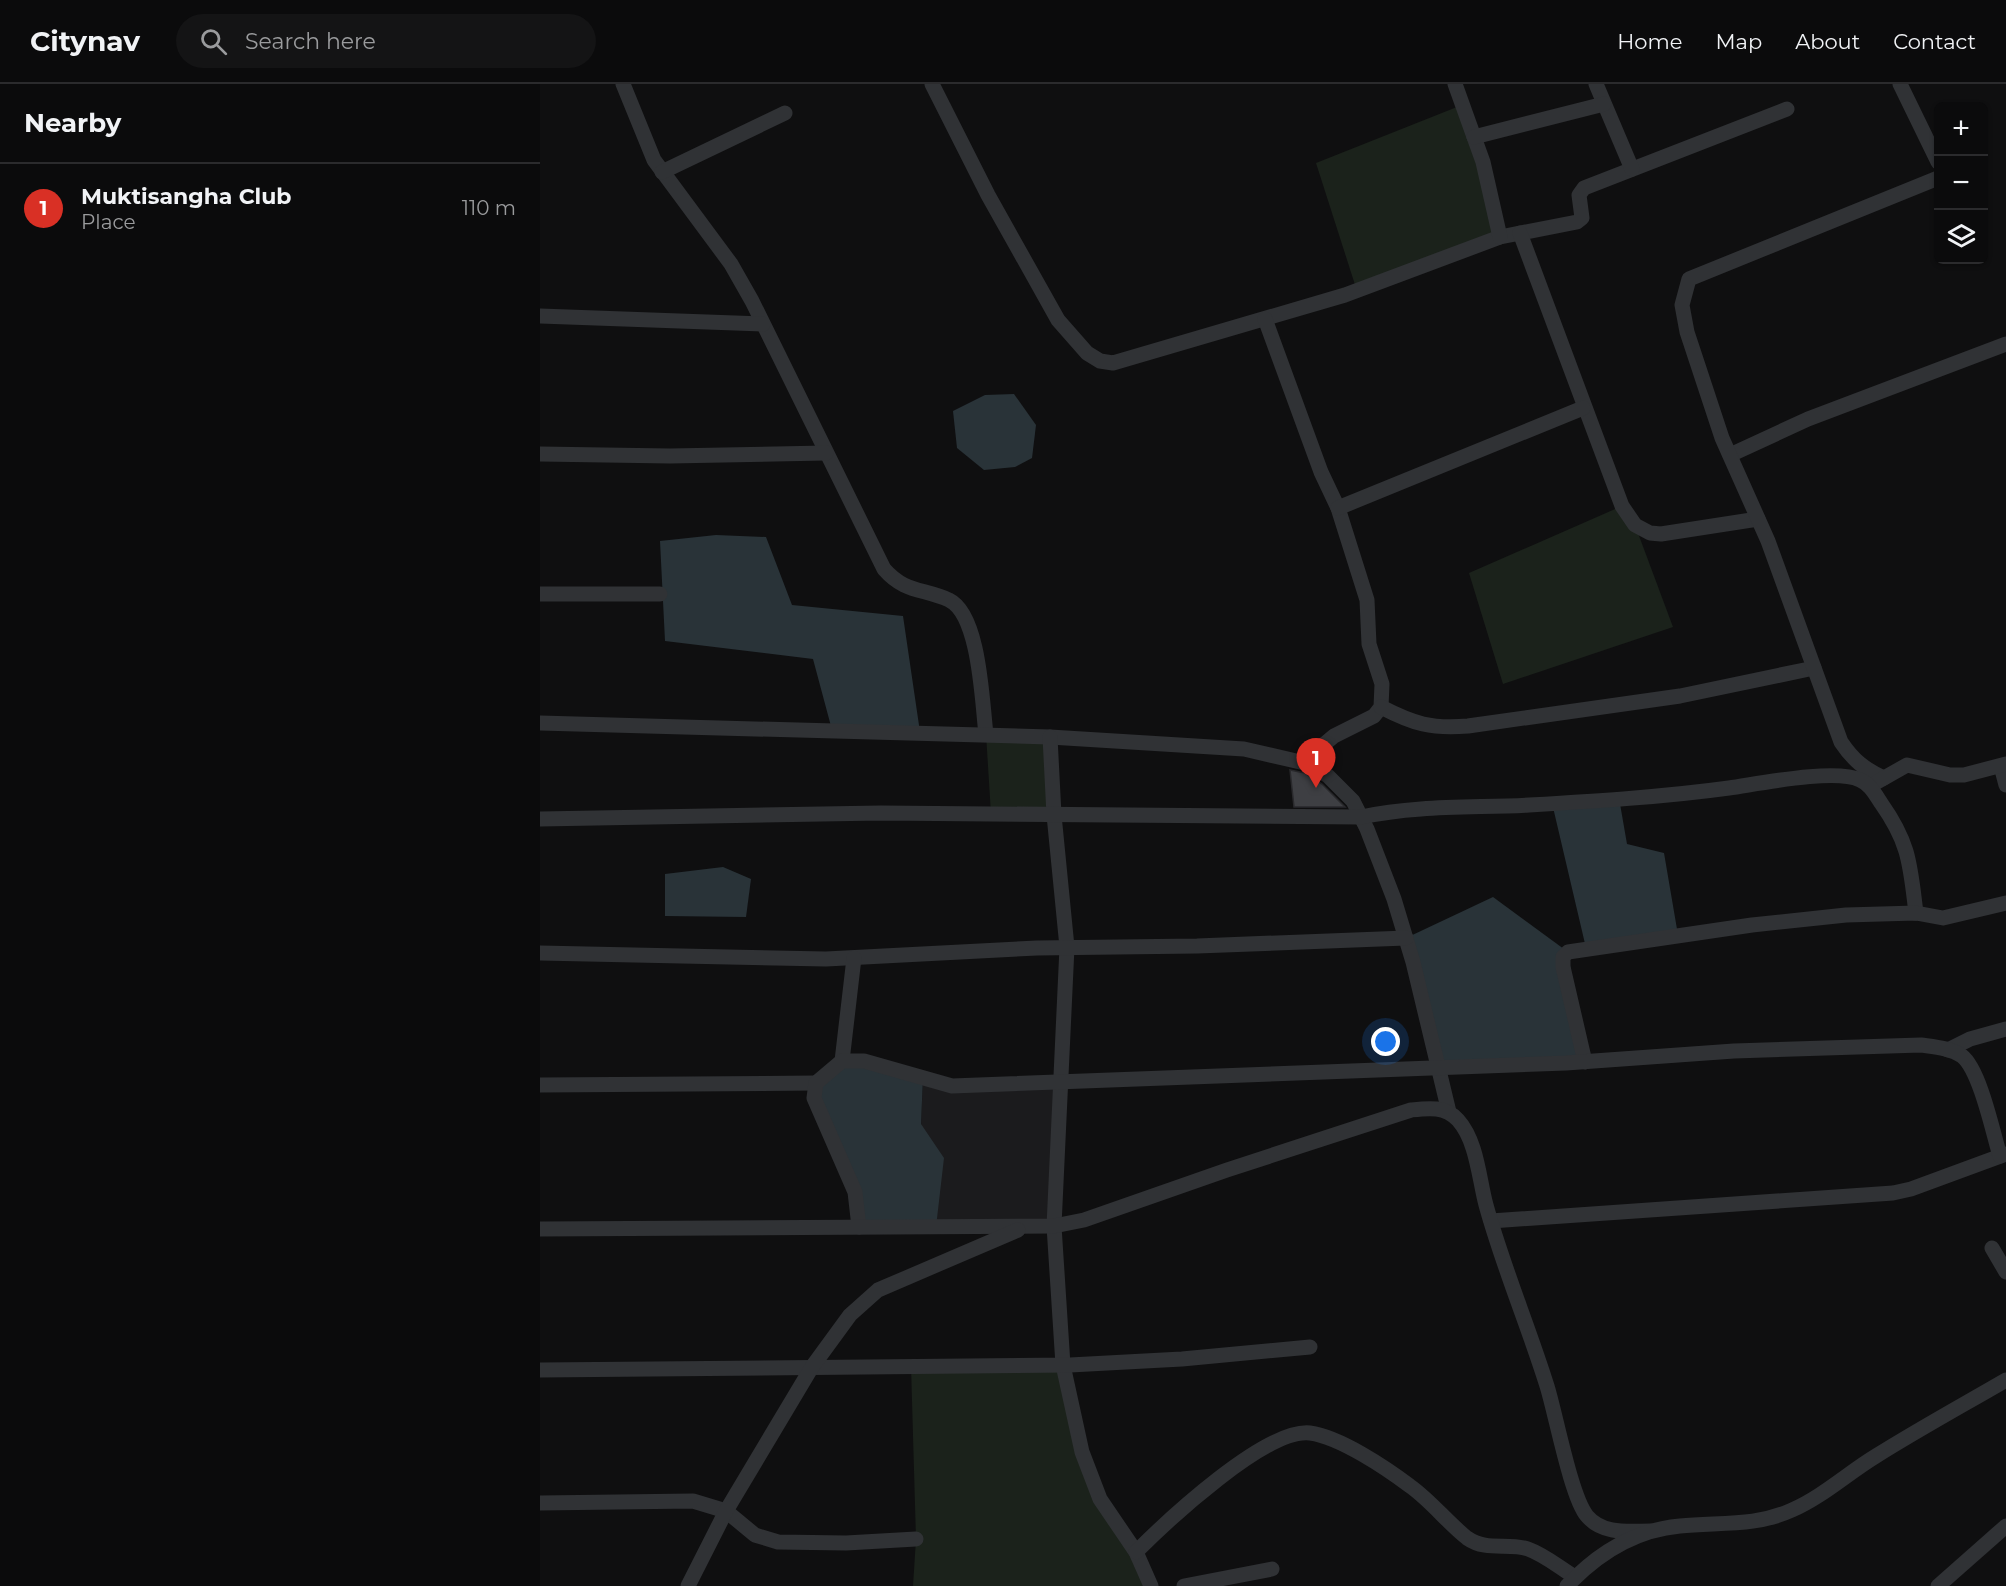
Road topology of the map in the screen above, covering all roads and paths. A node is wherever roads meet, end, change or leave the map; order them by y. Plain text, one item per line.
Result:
1 (622, 84) edge
2 (932, 84) edge
3 (1455, 84) edge
4 (1596, 84) edge
5 (1900, 84) edge
6 (1604, 104) junction
7 (1787, 109) dead end
8 (785, 113) dead end
9 (1474, 137) junction
10 (1935, 156) edge
11 (1632, 169) junction
12 (662, 172) junction
13 (1934, 180) edge
14 (1520, 233) junction
15 (1500, 237) junction
16 (540, 316) edge
17 (1265, 319) junction
18 (763, 324) junction
19 (2006, 344) edge
20 (1583, 408) junction
21 (826, 453) junction
22 (540, 454) edge
23 (1730, 454) junction
24 (1338, 508) junction
25 (1758, 519) junction
26 (540, 594) edge
27 (660, 594) dead end
28 (1814, 668) junction
29 (1381, 707) junction
30 (540, 723) edge
31 (987, 734) junction
32 (1050, 737) junction
33 (1303, 762) junction
34 (2003, 765) edge
35 (1884, 777) junction
36 (2006, 785) edge
37 (1870, 787) junction
38 (1054, 815) junction
39 (1362, 817) junction
40 (540, 819) edge
41 (2006, 903) edge
42 (1917, 913) junction
43 (1406, 938) junction
44 (1067, 947) junction
45 (540, 952) edge
46 (854, 958) junction
47 (2006, 1029) edge
48 (1948, 1050) junction
49 (842, 1061) junction
50 (1585, 1062) junction
51 (1438, 1066) junction
52 (1060, 1082) junction
53 (816, 1083) junction
54 (540, 1085) edge
55 (1449, 1112) junction
56 (2003, 1155) edge
57 (1491, 1221) junction
58 (1028, 1226) junction
59 (1054, 1226) junction
60 (859, 1227) junction
61 (540, 1229) edge
62 (1992, 1248) dead end
63 (2006, 1272) edge
64 (1310, 1347) dead end
65 (1063, 1365) junction
66 (812, 1367) junction
67 (540, 1370) edge
68 (2006, 1380) edge
69 (540, 1503) edge
70 (726, 1511) junction
71 (2006, 1526) edge
72 (1651, 1531) junction
73 (916, 1539) dead end
74 (1136, 1551) junction
75 (1272, 1569) dead end
76 (1571, 1582) edge
77 (688, 1586) edge
78 (1151, 1586) edge
79 (1184, 1586) edge
80 (1938, 1586) edge

1 - 12 street
2 - 17 street
3 - 9 street
4 - 6 street
5 - 10 street
6 - 9 street
6 - 11 street
7 - 11 street
8 - 12 street
9 - 15 street
11 - 14 street
12 - 18 street
13 - 23 street
14 - 15 street
14 - 20 street
15 - 17 street
16 - 18 street
17 - 24 street
18 - 21 street
19 - 23 street
20 - 24 street
20 - 25 street
21 - 22 street
21 - 31 street
23 - 25 street
24 - 29 street
25 - 28 street
26 - 27 street
28 - 29 street
28 - 35 street
29 - 33 street
30 - 31 street
31 - 32 street
32 - 33 street
32 - 38 street
33 - 39 street
34 - 35 street
34 - 36 street
35 - 37 street
37 - 39 street
37 - 42 street
38 - 39 street
38 - 40 street
38 - 44 street
39 - 43 street
41 - 42 street
42 - 50 street
43 - 44 street
43 - 51 street
44 - 46 street
44 - 52 street
45 - 46 street
46 - 49 street
47 - 48 street
48 - 50 street
48 - 56 street
49 - 52 street
49 - 53 street
50 - 51 street
51 - 52 street
51 - 55 street
52 - 59 street
53 - 54 street
53 - 60 street
55 - 57 street
55 - 59 street
56 - 57 street
57 - 72 street
58 - 59 street
58 - 60 street
58 - 66 street
59 - 65 street
60 - 61 street
62 - 63 street
64 - 65 street
65 - 66 street
65 - 74 street
66 - 67 street
66 - 70 street
68 - 72 street
69 - 70 street
70 - 73 street
70 - 77 street
71 - 80 street
72 - 76 street
74 - 76 street
74 - 78 street
75 - 79 street

